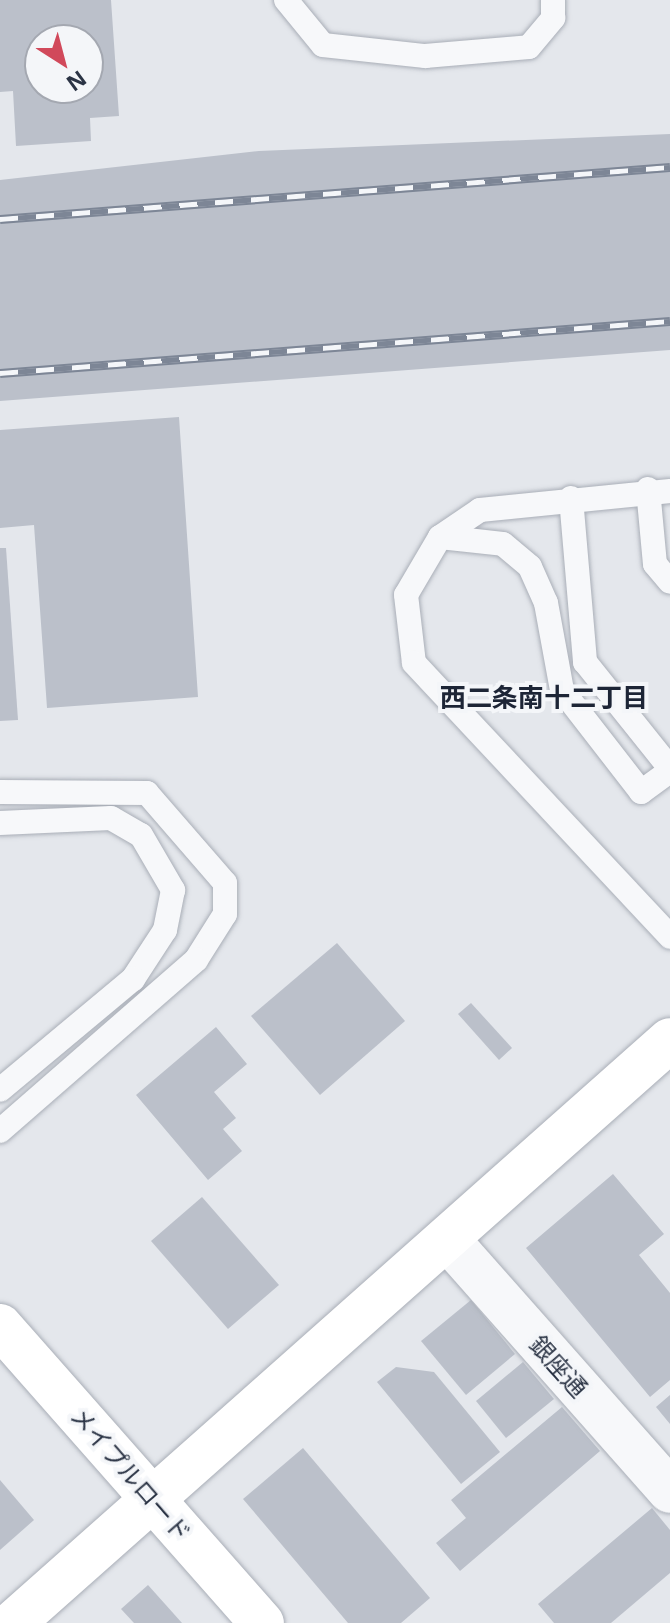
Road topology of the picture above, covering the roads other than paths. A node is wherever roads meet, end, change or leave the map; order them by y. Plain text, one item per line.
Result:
1 (286, 0) edge
2 (553, 0) edge
3 (659, 490) edge
4 (571, 498) junction
5 (440, 537) junction
6 (670, 582) edge
7 (670, 770) edge
8 (0, 792) edge
9 (0, 823) edge
10 (670, 937) edge
11 (670, 1040) edge
12 (0, 1090) edge
13 (0, 1131) edge
14 (448, 1240) junction
15 (0, 1326) edge
16 (670, 1491) edge
17 (153, 1499) junction
18 (13, 1623) edge
19 (262, 1623) edge

1 - 2 lane
3 - 4 lane
3 - 6 lane
4 - 5 lane
4 - 7 lane
5 - 7 lane
5 - 10 lane
8 - 13 lane
9 - 12 lane
11 - 14 street
14 - 16 street, 銀座通
14 - 17 street
15 - 17 street, メイプルロード
17 - 18 street
17 - 19 street, メイプルロード

